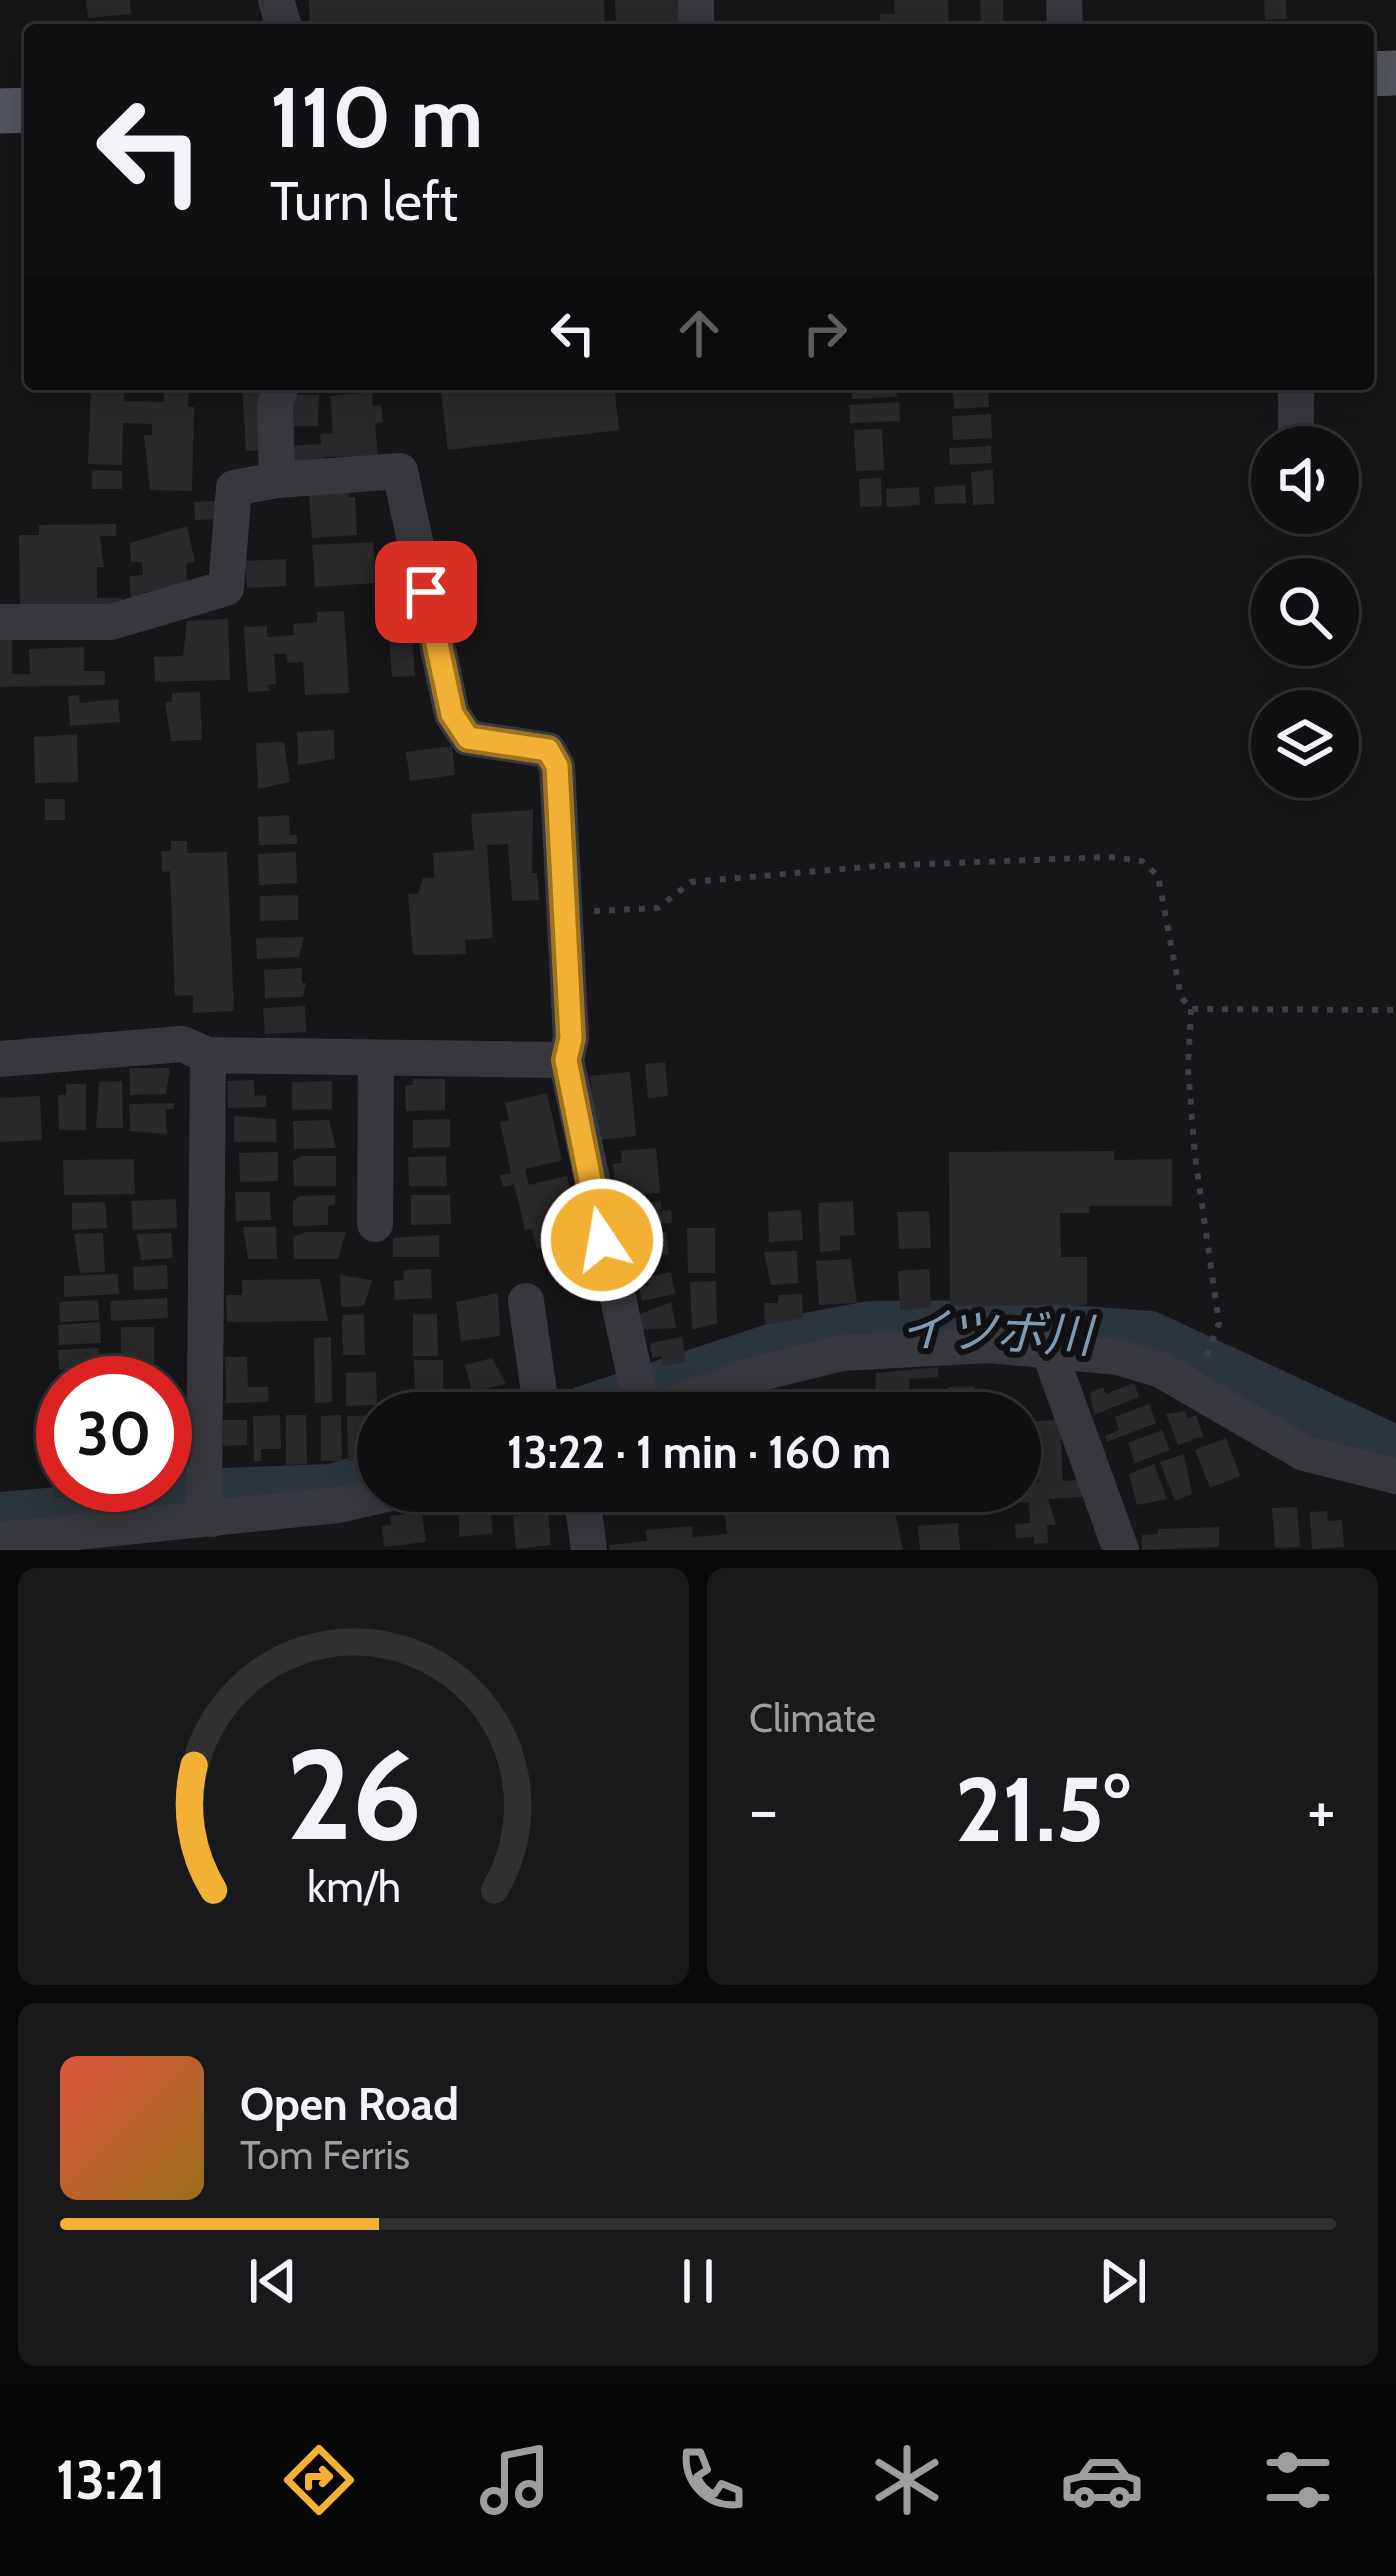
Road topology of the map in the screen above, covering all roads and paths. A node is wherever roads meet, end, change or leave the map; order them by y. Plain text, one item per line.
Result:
1 (279, 390) edge
2 (1296, 390) edge
3 (1296, 426) edge
4 (277, 480) junction
5 (0, 622) edge
6 (566, 912) junction
7 (1191, 1009) junction
8 (1396, 1010) edge
9 (208, 1055) junction
10 (376, 1058) junction
11 (0, 1059) edge
12 (566, 1060) junction
13 (374, 1223) dead end
14 (526, 1301) dead end
15 (1215, 1345) dead end
16 (1049, 1351) junction
17 (538, 1392) edge
18 (640, 1392) edge
19 (689, 1392) edge
20 (1396, 1476) edge
21 (357, 1501) edge
22 (207, 1502) junction
23 (584, 1512) edge
24 (0, 1540) edge
25 (589, 1550) edge
26 (1121, 1550) edge

1 - 4 street
2 - 3 street
4 - 5 street
4 - 6 street
6 - 7 path
6 - 12 street
7 - 8 path
7 - 15 path
9 - 10 street
9 - 11 street
9 - 22 street
10 - 12 street
10 - 13 street
12 - 18 street
14 - 17 street
16 - 19 street
16 - 20 street
16 - 26 street
21 - 22 street
22 - 24 street
23 - 25 street

